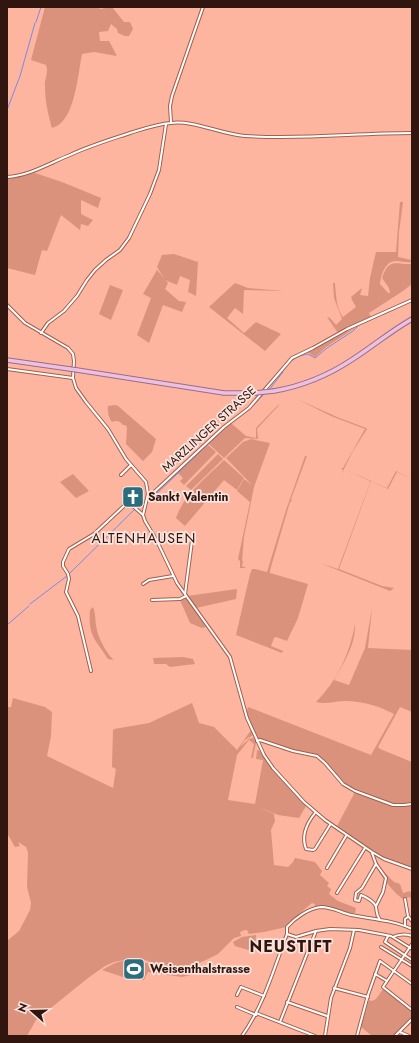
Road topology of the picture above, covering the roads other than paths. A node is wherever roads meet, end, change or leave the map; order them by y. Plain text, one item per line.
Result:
1 (203, 7) edge
2 (171, 123) junction
3 (166, 124) junction
4 (412, 133) edge
5 (7, 177) edge
6 (412, 300) edge
7 (7, 305) edge
8 (412, 320) edge
9 (41, 333) junction
10 (7, 360) edge
11 (7, 369) edge
12 (73, 378) junction
13 (131, 465) junction
14 (121, 475) dead end
15 (148, 496) junction
16 (143, 515) junction
17 (192, 541) dead end
18 (173, 576) junction
19 (143, 584) dead end
20 (185, 595) junction
21 (152, 600) dead end
22 (91, 671) dead end
23 (257, 741) junction
24 (412, 804) edge
25 (315, 813) junction
26 (330, 825) junction
27 (346, 836) junction
28 (365, 848) junction
29 (372, 852) junction
30 (376, 864) junction
31 (327, 868) dead end
32 (412, 869) edge
33 (337, 893) dead end
34 (405, 899) dead end
35 (376, 906) junction
36 (408, 916) junction
37 (380, 921) junction
38 (412, 922) edge
39 (405, 926) junction
40 (412, 929) edge
41 (354, 930) junction
42 (316, 931) junction
43 (287, 934) junction
44 (388, 936) junction
45 (412, 936) edge
46 (393, 937) junction
47 (412, 944) edge
48 (381, 947) dead end
49 (411, 949) edge
50 (404, 955) junction
51 (401, 960) junction
52 (412, 960) edge
53 (412, 966) edge
54 (394, 971) junction
55 (376, 974) junction
56 (387, 981) junction
57 (412, 984) edge
58 (334, 988) junction
59 (237, 995) dead end
60 (264, 996) junction
61 (368, 997) junction
62 (287, 1002) junction
63 (237, 1007) dead end
64 (412, 1010) edge
65 (256, 1014) junction
66 (327, 1016) junction
67 (412, 1019) edge
68 (280, 1022) junction
69 (400, 1032) junction
70 (242, 1036) edge
71 (314, 1036) edge
72 (325, 1036) edge
73 (357, 1036) edge
74 (395, 1036) edge
75 (409, 1036) edge

1 - 2 street
2 - 3 street
2 - 4 street
3 - 5 street
3 - 9 street
6 - 15 street, MARZLINGER STRASSE
7 - 9 street
8 - 10 main road, bridge
9 - 12 street
11 - 12 street
12 - 13 street
13 - 14 street
13 - 15 street
15 - 16 street
16 - 18 street
16 - 22 street
17 - 20 street
18 - 19 street
18 - 20 street
20 - 21 street
20 - 23 street
23 - 24 street
23 - 25 street
25 - 26 street
25 - 26 street
26 - 27 street
27 - 28 street
27 - 31 street
28 - 29 street
28 - 33 street
29 - 30 street
29 - 32 street
30 - 35 street
30 - 35 street
34 - 36 street
35 - 37 street
36 - 38 street
36 - 39 street
37 - 39 street
37 - 43 street
39 - 40 street
41 - 42 street
41 - 44 street
41 - 58 street
42 - 43 street
42 - 62 street
43 - 60 street
44 - 46 street
44 - 50 street
45 - 46 street
46 - 49 street
47 - 49 street
48 - 51 street
49 - 50 street
50 - 51 street
50 - 52 street
51 - 53 street
51 - 54 street
54 - 55 street
54 - 56 street
54 - 57 street
55 - 56 street
55 - 61 street
56 - 64 street
58 - 61 street
58 - 66 street
59 - 60 street
60 - 65 street
61 - 73 street
62 - 66 street
62 - 68 street
63 - 65 street
65 - 68 street
65 - 70 street
66 - 72 street
67 - 69 street
68 - 71 street
69 - 74 street
69 - 75 street

